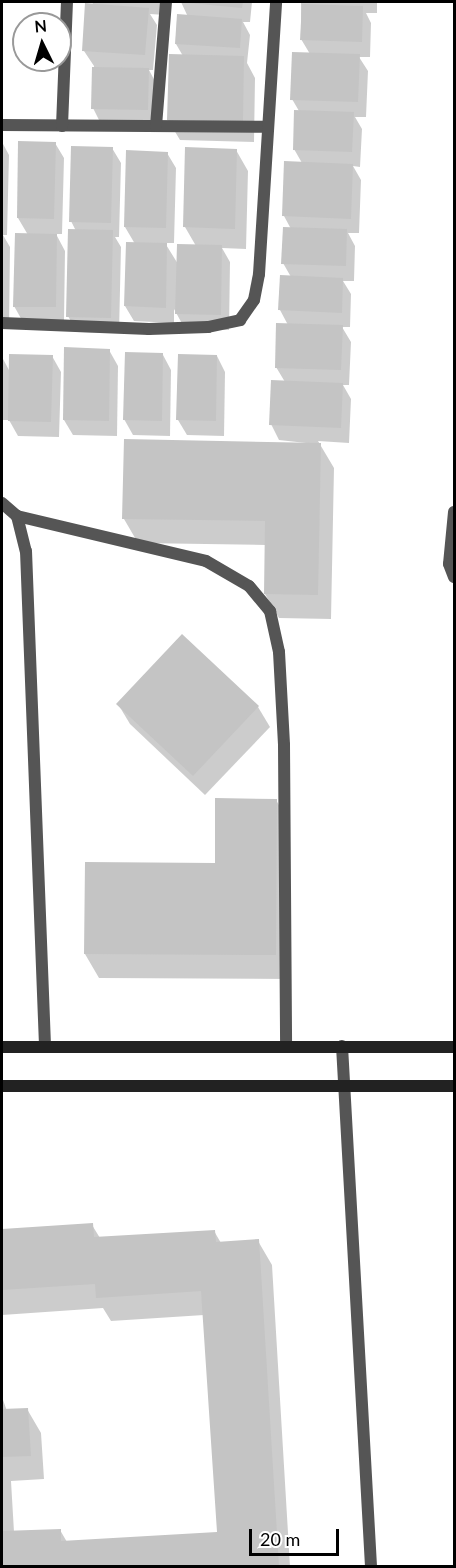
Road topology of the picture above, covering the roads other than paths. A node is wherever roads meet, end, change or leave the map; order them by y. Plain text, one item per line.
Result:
1 (67, 2) edge
2 (166, 2) edge
3 (276, 2) edge
4 (2, 125) edge
5 (62, 126) junction
6 (156, 126) junction
7 (266, 127) junction
8 (2, 323) edge
9 (2, 503) edge
10 (454, 512) edge
11 (17, 516) junction
12 (454, 578) edge
13 (286, 1046) junction
14 (342, 1046) junction
15 (2, 1047) edge
16 (45, 1047) junction
17 (454, 1047) edge
18 (2, 1086) edge
19 (344, 1086) junction
20 (454, 1086) edge
21 (371, 1566) edge

1 - 5 street
2 - 6 street
3 - 7 street
4 - 5 street
5 - 6 street
6 - 7 street
7 - 8 street
9 - 11 street
10 - 12 street
11 - 13 street
11 - 16 street
13 - 14 street
13 - 16 street
14 - 17 street
14 - 19 street
15 - 16 street
18 - 19 street
19 - 20 street
19 - 21 street

